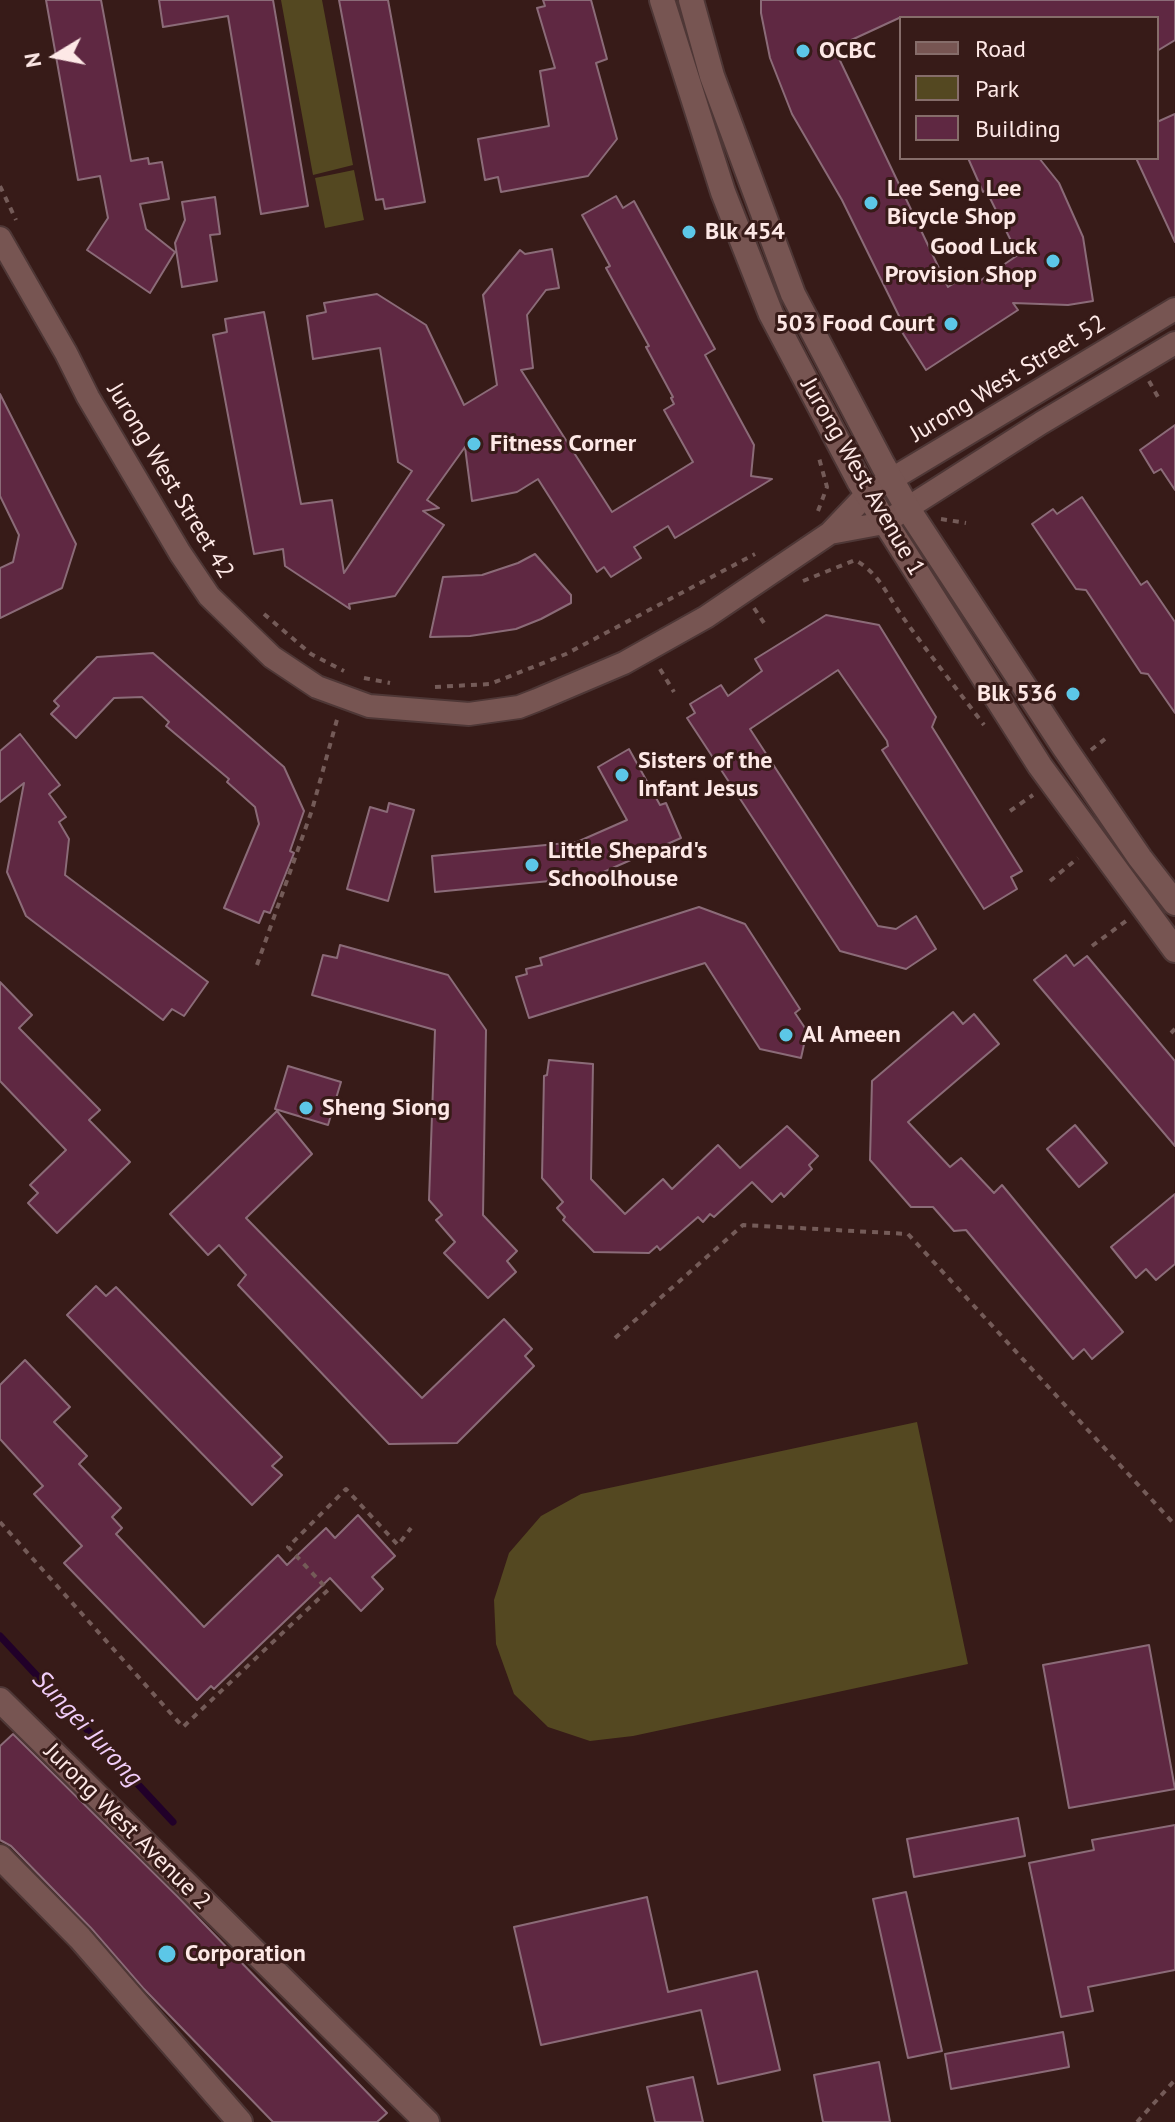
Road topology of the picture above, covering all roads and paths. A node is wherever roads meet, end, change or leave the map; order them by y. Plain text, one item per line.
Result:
1 (662, 0) edge
2 (691, 0) edge
3 (0, 186) edge
4 (11, 210) junction
5 (0, 215) edge
6 (9, 232) edge
7 (1175, 309) edge
8 (1175, 343) edge
9 (1153, 388) dead end
10 (1158, 397) dead end
11 (891, 481) junction
12 (867, 494) junction
13 (824, 498) dead end
14 (908, 509) junction
15 (942, 519) dead end
16 (884, 523) junction
17 (966, 523) dead end
18 (822, 525) junction
19 (755, 554) dead end
20 (865, 559) dead end
21 (865, 566) junction
22 (801, 582) dead end
23 (765, 601) dead end
24 (263, 614) dead end
25 (766, 626) dead end
26 (657, 664) dead end
27 (346, 672) dead end
28 (358, 677) dead end
29 (401, 685) dead end
30 (431, 687) dead end
31 (674, 692) dead end
32 (352, 718) dead end
33 (984, 725) dead end
34 (1105, 739) dead end
35 (1091, 749) dead end
36 (1088, 867) dead end
37 (1050, 881) dead end
38 (1175, 903) edge
39 (1128, 919) dead end
40 (1092, 946) dead end
41 (1175, 950) edge
42 (257, 965) dead end
43 (615, 1338) dead end
44 (0, 1522) edge
45 (1175, 1525) edge
46 (411, 1528) dead end
47 (0, 1700) edge
48 (0, 1857) edge
49 (1175, 2080) edge
50 (240, 2122) edge
51 (427, 2122) edge
52 (1137, 2122) edge

1 - 12 street, Jurong West Avenue 1
2 - 11 street, Jurong West Avenue 1
3 - 4 path
4 - 5 path
4 - 6 path
6 - 18 street, Jurong West Street 42
7 - 11 street, Jurong West Street 52
8 - 14 street
9 - 10 path
11 - 12 street, Jurong West Street 52
11 - 14 street, Jurong West Avenue 1
12 - 16 street, Jurong West Avenue 1
12 - 18 street, Jurong West Street 42
13 - 18 path
14 - 16 street
14 - 38 street, Jurong West Avenue 1
15 - 17 path
16 - 18 street, Jurong West Street 42
16 - 41 street, Jurong West Avenue 1
19 - 30 path
20 - 21 path
21 - 22 path
21 - 33 path
23 - 25 path
24 - 27 path
26 - 31 path
28 - 29 path
32 - 42 path
34 - 35 path
36 - 37 path
39 - 40 path
43 - 45 path
44 - 46 path
47 - 51 street, Jurong West Avenue 2
48 - 50 street
49 - 52 path

